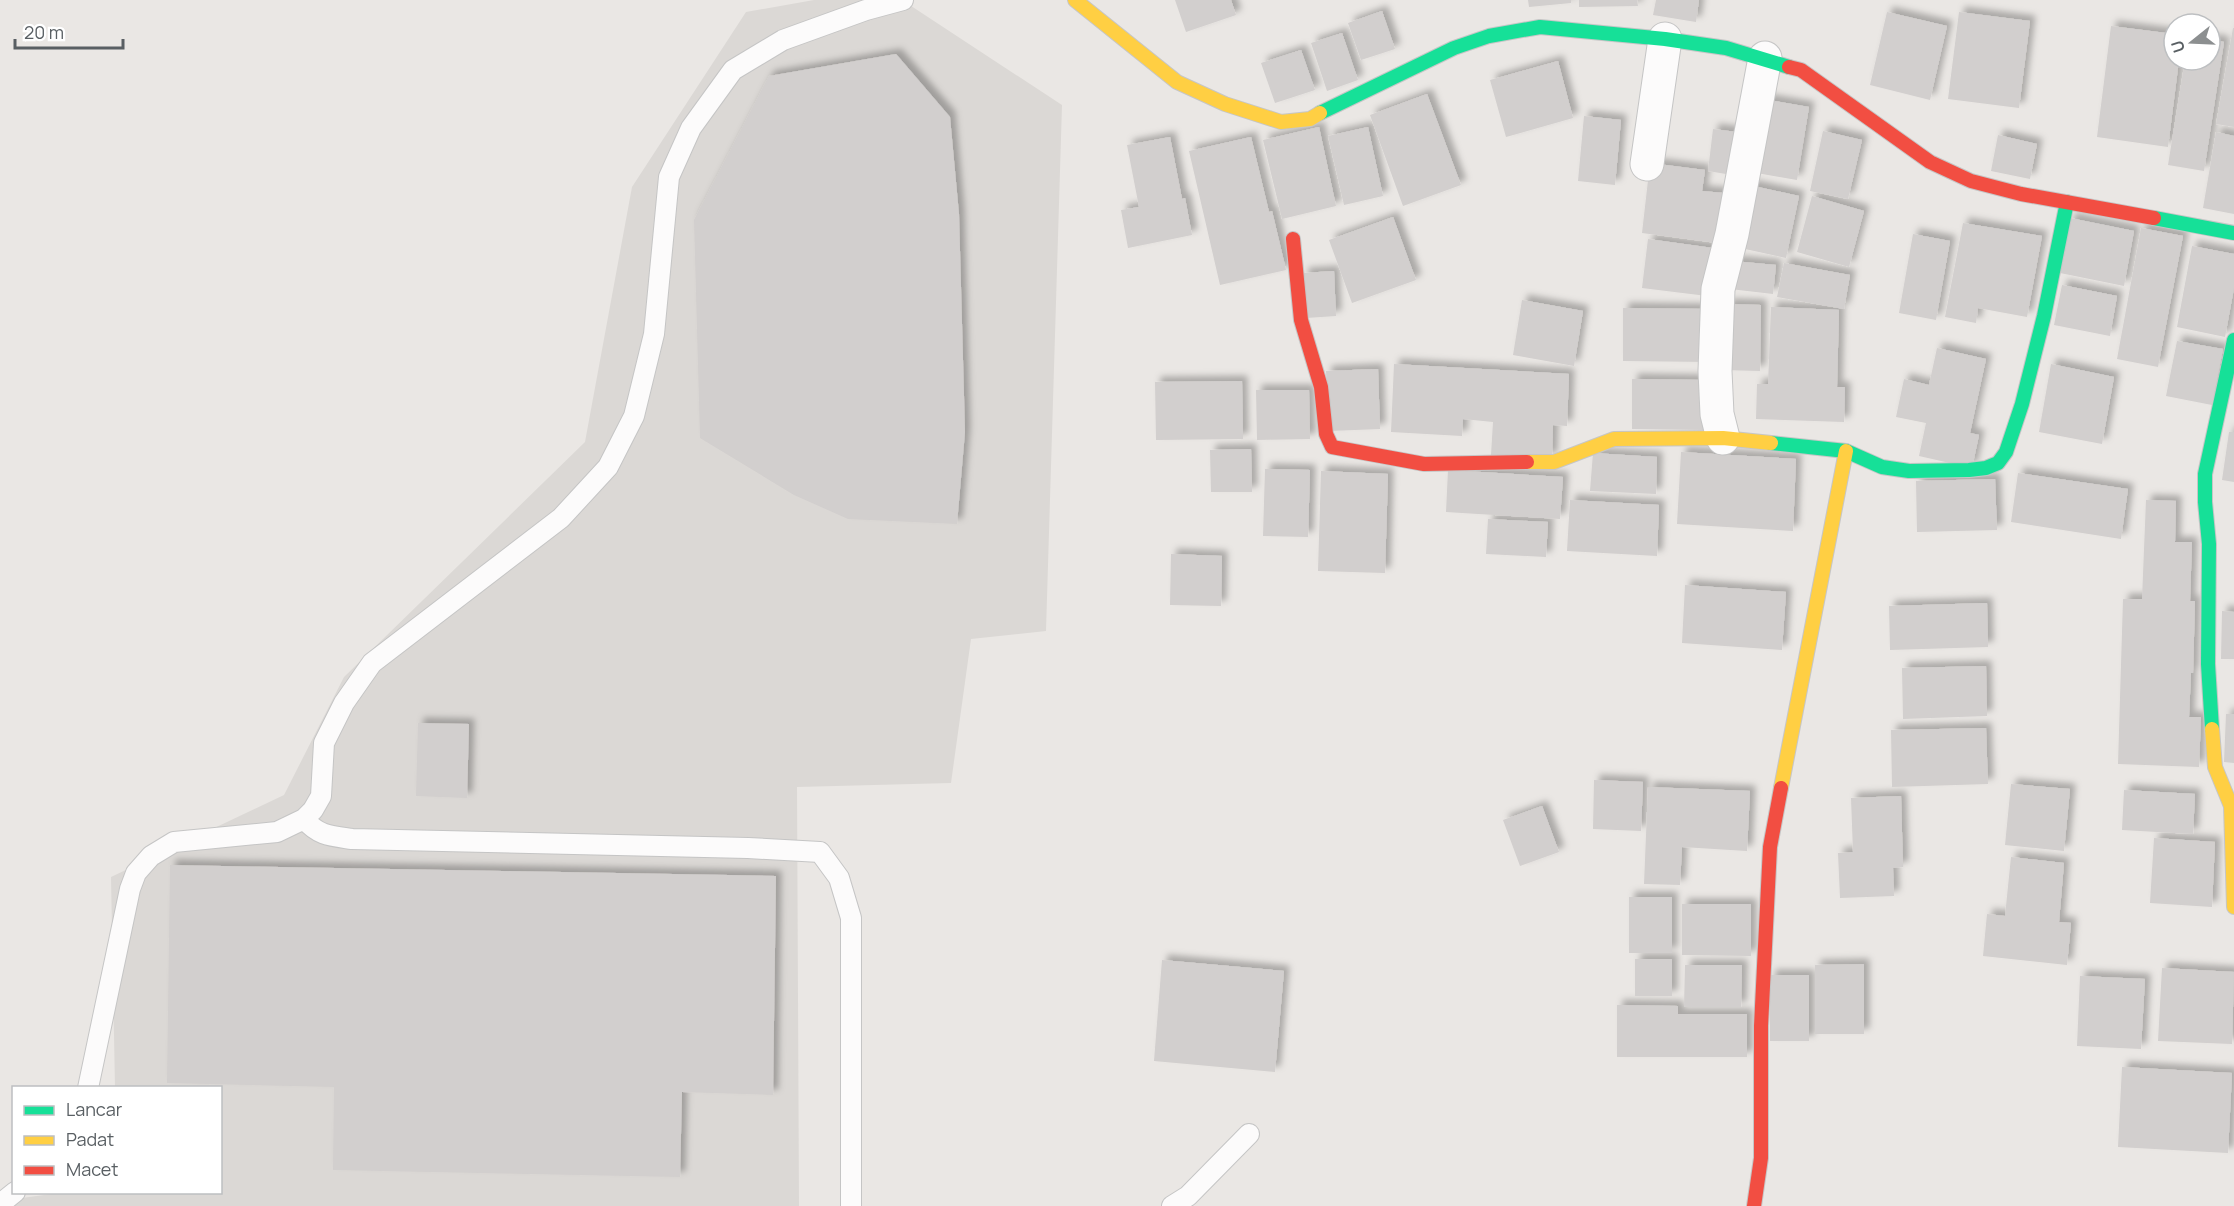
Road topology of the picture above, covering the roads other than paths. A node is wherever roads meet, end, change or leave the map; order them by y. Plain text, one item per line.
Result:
1 (903, 0) edge
2 (1075, 0) edge
3 (1665, 39) junction
4 (1765, 58) junction
5 (1647, 164) dead end
6 (2067, 202) junction
7 (2234, 233) edge
8 (1293, 239) dead end
9 (2234, 340) edge
10 (1723, 438) junction
11 (1846, 451) junction
12 (304, 819) junction
13 (2234, 907) edge
14 (88, 1086) edge
15 (1249, 1134) dead end
16 (12, 1194) edge
17 (0, 1204) edge
18 (851, 1206) edge
19 (1172, 1206) edge
20 (1754, 1206) edge

1 - 12 lane
2 - 3 street
3 - 4 street
3 - 5 street
4 - 6 street
4 - 10 street
6 - 7 street
6 - 11 street
8 - 10 street
9 - 13 street
10 - 11 street
11 - 20 street
12 - 14 lane
12 - 18 lane
15 - 19 lane
16 - 17 lane

